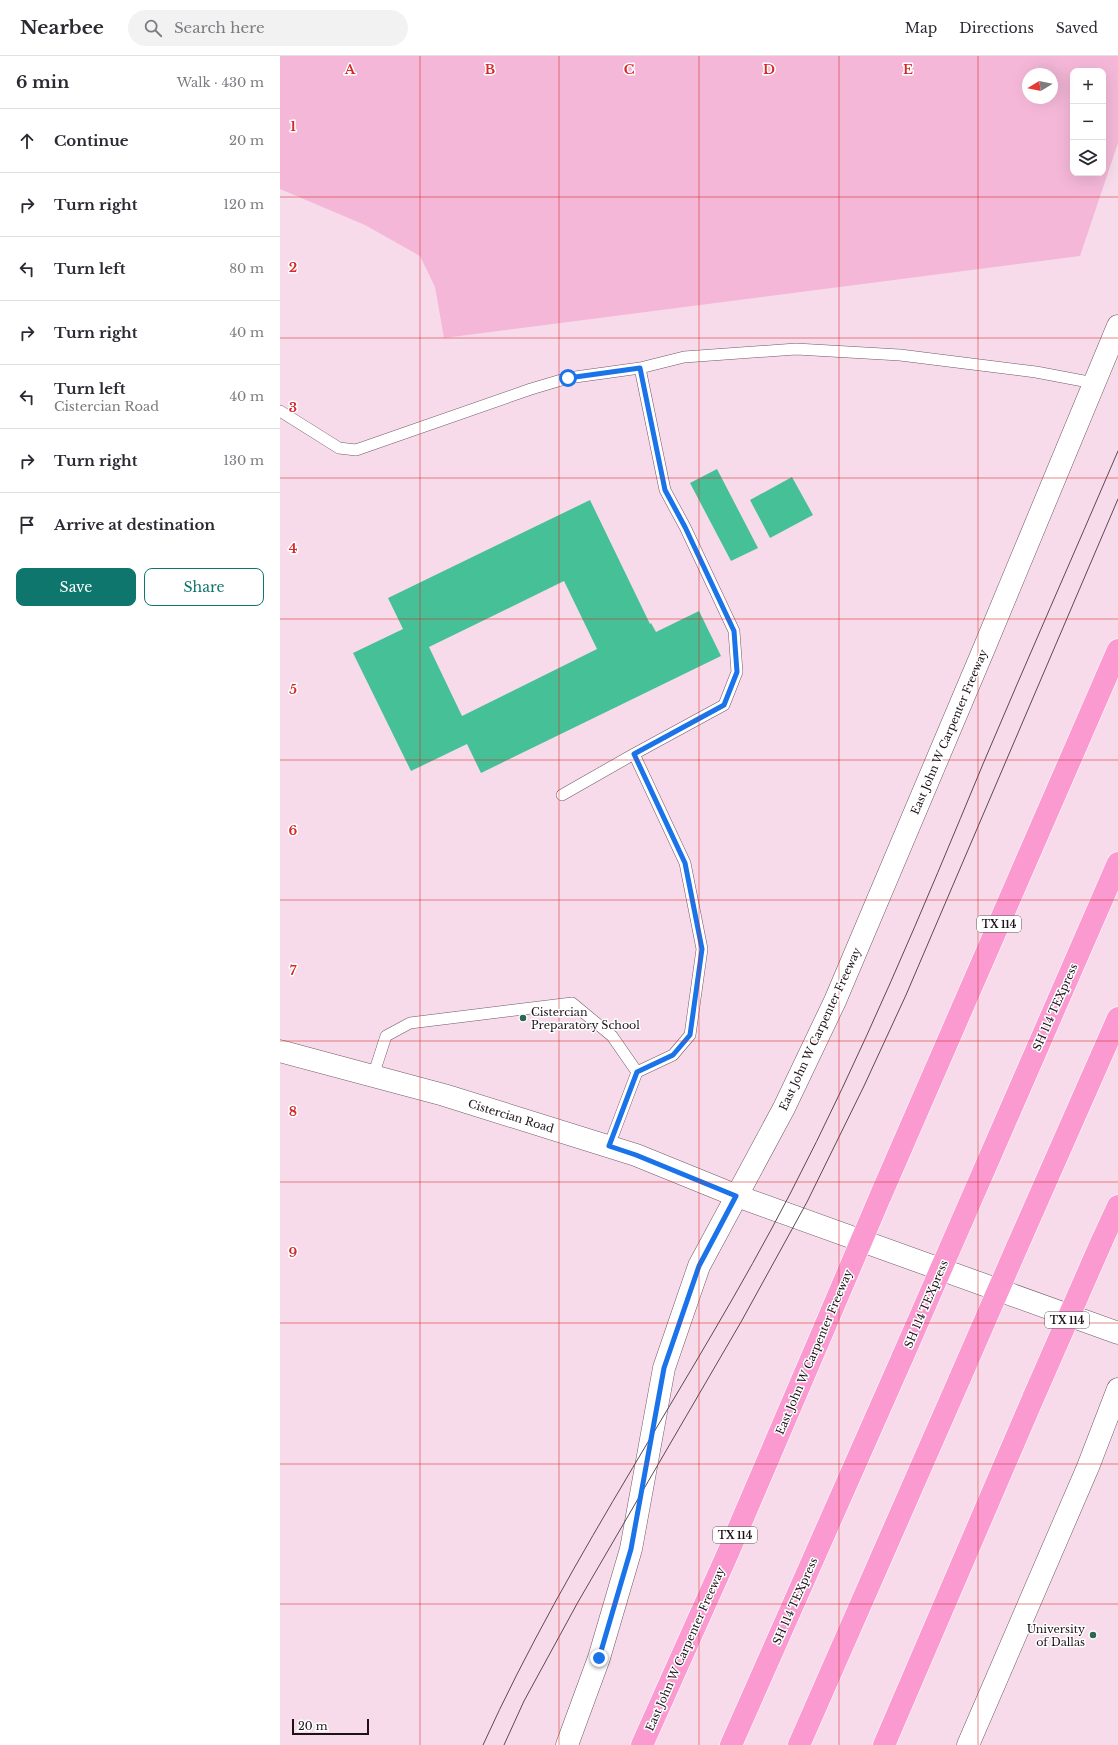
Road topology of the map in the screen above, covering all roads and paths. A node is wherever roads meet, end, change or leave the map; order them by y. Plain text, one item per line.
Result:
1 (1118, 326) edge
2 (640, 368) junction
3 (1094, 383) junction
4 (280, 411) edge
5 (1118, 650) edge
6 (634, 754) junction
7 (562, 794) dead end
8 (1118, 863) edge
9 (1118, 1018) edge
10 (280, 1051) edge
11 (637, 1072) junction
12 (373, 1076) junction
13 (609, 1146) junction
14 (736, 1196) junction
15 (1118, 1206) edge
16 (1118, 1333) edge
17 (1118, 1389) edge
18 (567, 1745) edge
19 (642, 1745) edge
20 (731, 1745) edge
21 (798, 1745) edge
22 (884, 1745) edge
23 (968, 1745) edge

1 - 3 main road, East John W Carpenter Freeway
2 - 3 lane
2 - 4 lane
2 - 6 lane
3 - 14 main road, East John W Carpenter Freeway
5 - 19 highway, East John W Carpenter Freeway / TX 114, bridge
6 - 7 lane
6 - 11 lane
8 - 20 highway, SH 114 TEXpress, bridge
9 - 21 highway, bridge
10 - 12 main road, Cistercian Road
11 - 12 lane
11 - 13 lane
12 - 13 main road, Cistercian Road
13 - 14 main road, Cistercian Road
14 - 16 main road, Cistercian Road
14 - 18 main road, East John W Carpenter Freeway
15 - 22 highway, TX 114, bridge
17 - 23 main road

